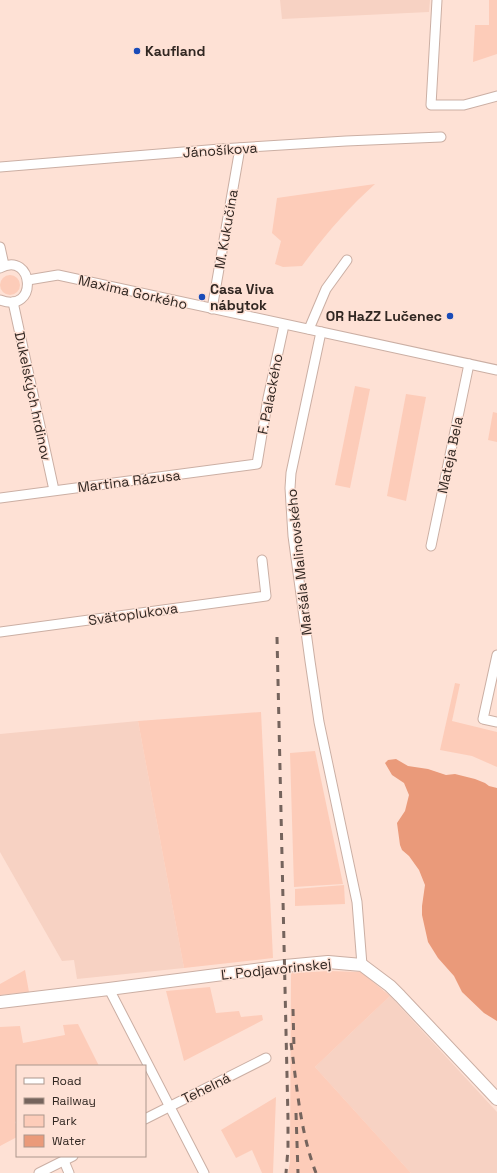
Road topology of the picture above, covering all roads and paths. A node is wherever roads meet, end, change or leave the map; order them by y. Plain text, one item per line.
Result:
1 (437, 0) edge
2 (497, 96) edge
3 (441, 137) dead end
4 (240, 148) junction
5 (0, 167) edge
6 (0, 247) edge
7 (346, 260) dead end
8 (2, 266) edge
9 (28, 280) junction
10 (0, 300) edge
11 (13, 302) junction
12 (212, 309) junction
13 (284, 325) junction
14 (309, 329) junction
15 (321, 332) junction
16 (469, 364) junction
17 (497, 370) edge
18 (257, 464) joint
19 (54, 490) junction
20 (0, 498) edge
21 (431, 546) dead end
22 (262, 560) dead end
23 (0, 632) edge
24 (497, 655) edge
25 (497, 722) edge
26 (362, 965) junction
27 (109, 989) junction
28 (0, 1002) edge
29 (266, 1058) dead end
30 (497, 1099) edge
31 (170, 1106) junction
32 (146, 1118) edge
33 (71, 1157) edge
34 (64, 1161) junction
35 (39, 1173) edge
36 (69, 1173) edge
37 (204, 1173) edge

1 - 2 street
3 - 4 street, Jánošíkova
4 - 5 street, Jánošíkova
4 - 12 street, M. Kukučína
6 - 8 street
7 - 14 street
8 - 9 street
9 - 11 street
9 - 12 street, Maxima Gorkého
10 - 11 street
11 - 19 street, Dukelských hrdinov
12 - 13 street, Maxima Gorkého
13 - 14 street, Maxima Gorkého
13 - 18 street, F. Palackého
14 - 15 street, Maxima Gorkého
15 - 16 street, Maxima Gorkého
15 - 26 street, Maršála Malinovského
16 - 17 street, Maxima Gorkého
16 - 21 street, Mateja Bela
18 - 19 street, Martina Rázusa
19 - 20 street, Martina Rázusa
22 - 23 street, Svätoplukova
24 - 25 street
26 - 27 street, Ľ. Podjavorinskej
26 - 30 street
27 - 28 street, Ľ. Podjavorinskej
27 - 31 street
29 - 31 street, Tehelná
31 - 32 street, Tehelná
31 - 37 street
33 - 34 street
34 - 35 street
34 - 36 street

